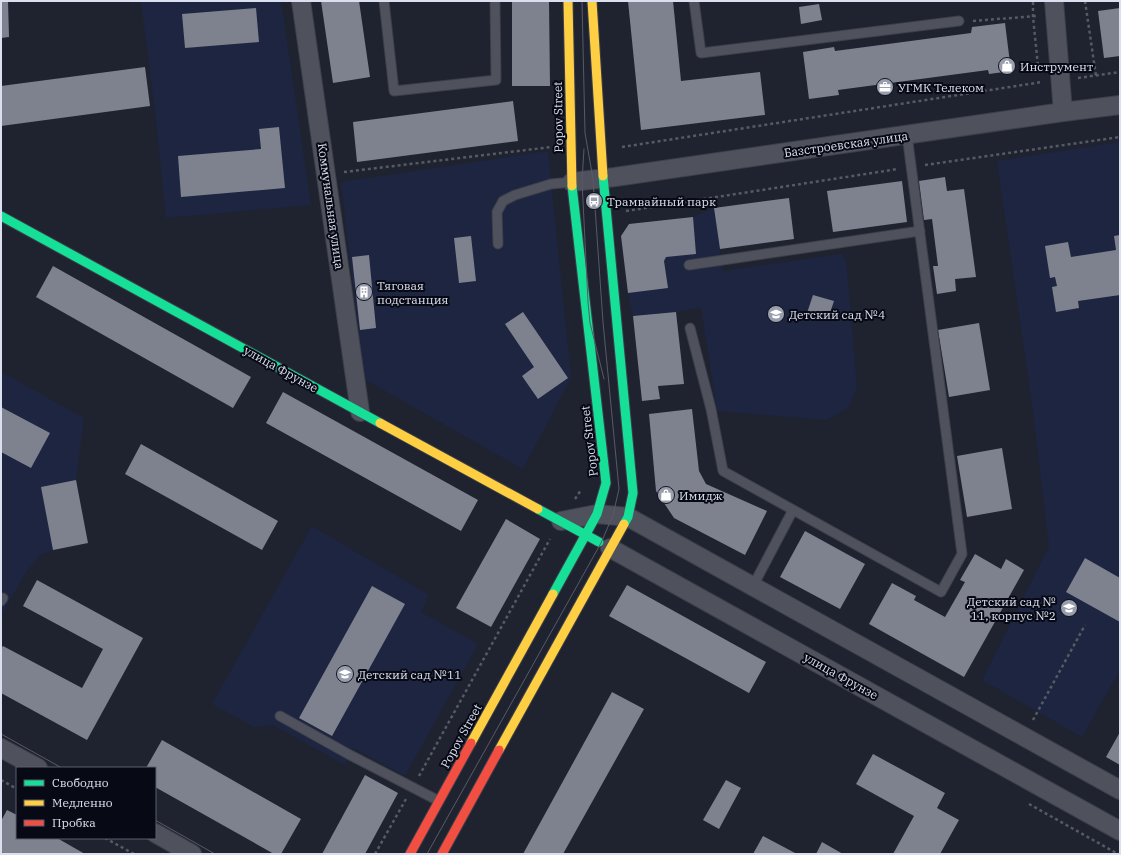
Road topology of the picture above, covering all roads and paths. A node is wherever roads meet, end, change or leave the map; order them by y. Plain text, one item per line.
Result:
1 (301, 1) edge
2 (384, 1) edge
3 (495, 1) edge
4 (568, 1) edge
5 (592, 1) edge
6 (694, 1) edge
7 (1033, 1) edge
8 (1085, 1) edge
9 (1054, 8) edge
10 (1033, 17) junction
11 (958, 22) joint
12 (1039, 68) dead end
13 (1120, 72) edge
14 (1040, 75) dead end
15 (1096, 76) junction
16 (1060, 80) junction
17 (1040, 83) junction
18 (1120, 105) edge
19 (1062, 112) junction
20 (908, 135) junction
21 (1120, 137) edge
22 (552, 147) dead end
23 (615, 148) dead end
24 (912, 167) junction
25 (343, 172) dead end
26 (603, 178) junction
27 (572, 182) junction
28 (623, 212) dead end
29 (1, 216) edge
30 (920, 231) junction
31 (498, 244) dead end
32 (689, 265) dead end
33 (690, 328) dead end
34 (360, 412) junction
35 (793, 510) junction
36 (597, 514) junction
37 (628, 517) junction
38 (561, 522) junction
39 (585, 534) junction
40 (550, 539) dead end
41 (610, 548) junction
42 (753, 586) junction
43 (1085, 625) dead end
44 (280, 716) dead end
45 (1031, 724) dead end
46 (1, 748) edge
47 (36, 767) edge
48 (1, 780) edge
49 (412, 787) junction
50 (16, 788) edge
51 (1120, 790) edge
52 (439, 801) junction
53 (1120, 831) edge
54 (156, 834) edge
55 (107, 839) edge
56 (134, 854) edge
57 (192, 854) edge
58 (375, 854) edge
59 (410, 854) edge
60 (442, 854) edge

1 - 34 street, Коммунальная улица
2 - 3 lane
4 - 27 street, Popov Street
5 - 26 street
6 - 11 lane
7 - 10 path
8 - 15 path
9 - 10 path
9 - 16 street
10 - 11 path
10 - 12 path
13 - 15 path
14 - 17 path
15 - 16 path
16 - 17 path
16 - 19 street
17 - 23 path
18 - 19 street, Базстроевская улица
19 - 20 street, Базстроевская улица
20 - 24 lane
20 - 26 street, Базстроевская улица
21 - 24 path
22 - 25 path
24 - 28 path
24 - 30 lane
26 - 27 street, Базстроевская улица
26 - 37 street
27 - 31 lane
27 - 36 street, Popov Street
29 - 34 street, улица Фрунзе
30 - 32 lane
30 - 35 lane
33 - 35 lane
34 - 38 street, улица Фрунзе
35 - 42 lane
36 - 37 street
36 - 38 street
36 - 39 street, Popov Street
37 - 41 street
37 - 42 street
38 - 39 street, улица Фрунзе
39 - 41 street, улица Фрунзе
39 - 52 street, Popov Street
40 - 49 path
41 - 53 street, улица Фрунзе
41 - 60 street
42 - 51 street
43 - 45 path
44 - 49 lane
46 - 47 street
48 - 50 path
49 - 52 lane
49 - 58 path
52 - 59 street, Popov Street
54 - 57 street
55 - 56 path

